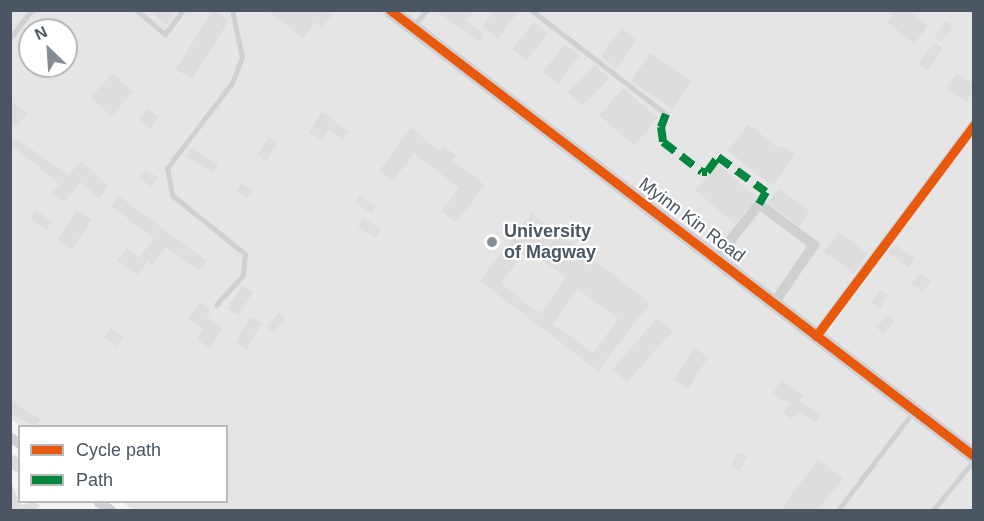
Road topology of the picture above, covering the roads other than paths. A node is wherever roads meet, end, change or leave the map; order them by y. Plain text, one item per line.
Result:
1 (32, 10) edge
2 (136, 10) edge
3 (183, 10) edge
4 (232, 10) edge
5 (390, 10) edge
6 (427, 10) edge
7 (531, 10) edge
8 (412, 28) junction
9 (10, 38) edge
10 (666, 114) dead end
11 (974, 125) edge
12 (716, 259) junction
13 (774, 303) junction
14 (216, 305) dead end
15 (816, 336) junction
16 (914, 411) junction
17 (974, 458) edge
18 (838, 510) edge
19 (933, 510) edge

1 - 9 lane
2 - 3 lane
4 - 14 lane
5 - 8 street, Myinn Kin Road
6 - 8 lane
7 - 10 lane
8 - 12 street, Myinn Kin Road
11 - 15 street
12 - 13 street, Myinn Kin Road
12 - 13 street
13 - 15 street, Myinn Kin Road
15 - 16 street, Myinn Kin Road
16 - 17 street, Myinn Kin Road
16 - 18 lane
17 - 19 lane

